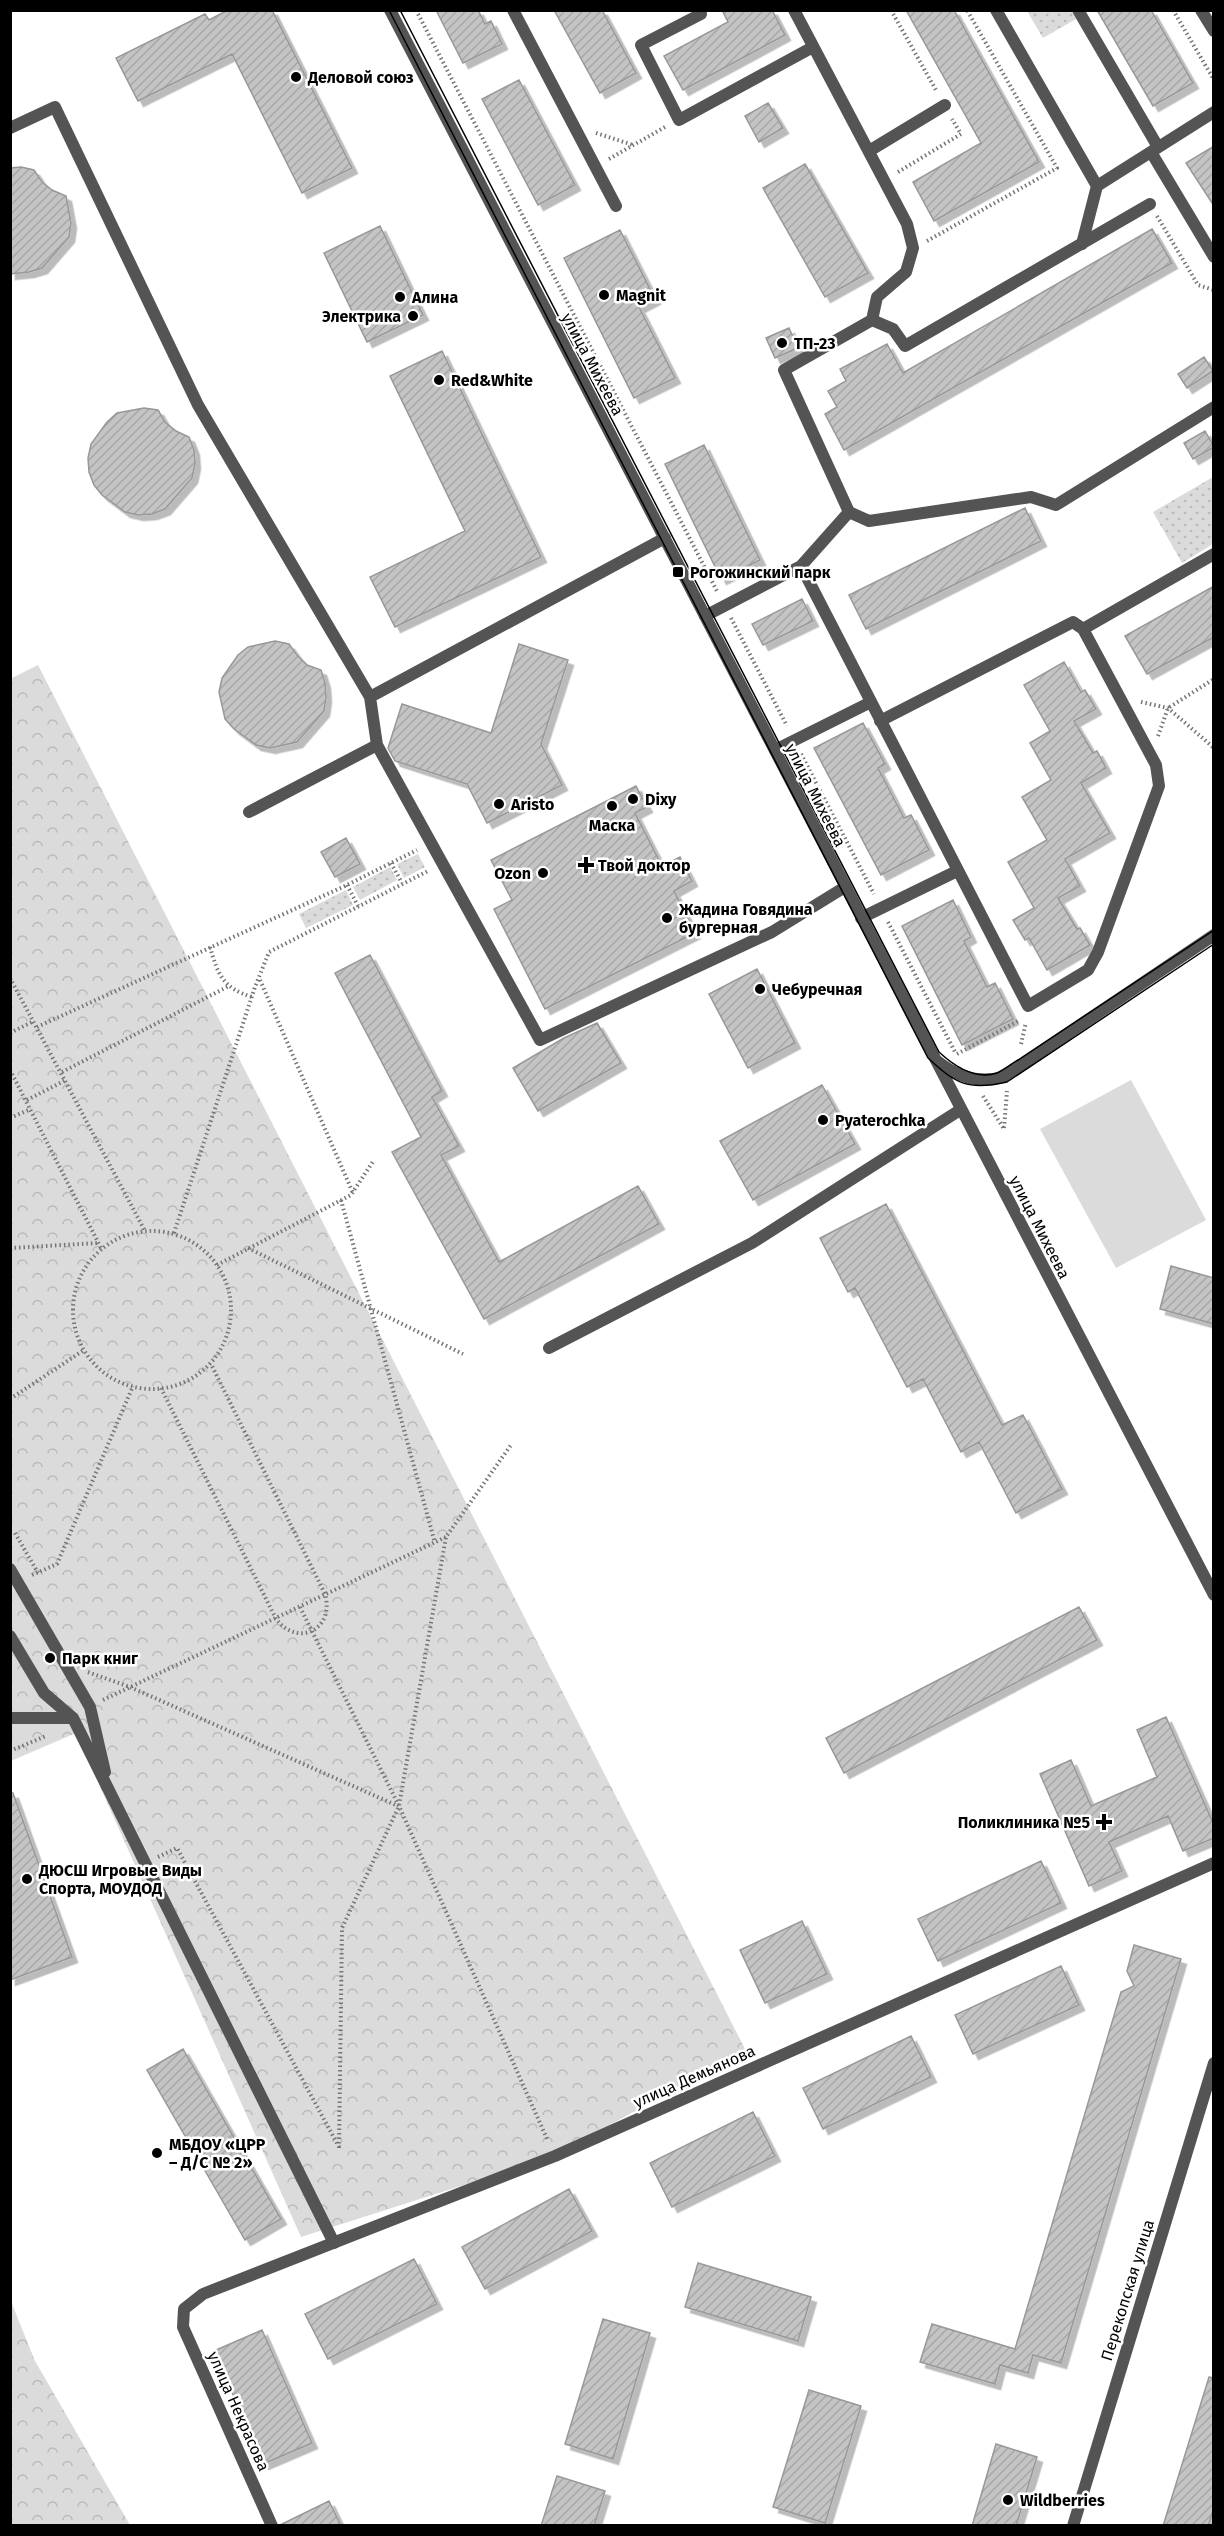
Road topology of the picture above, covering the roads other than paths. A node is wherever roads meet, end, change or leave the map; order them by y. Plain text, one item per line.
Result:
1 (390, 10) edge
2 (513, 10) edge
3 (794, 10) edge
4 (996, 10) edge
5 (1078, 10) edge
6 (1201, 10) edge
7 (701, 14) dead end
8 (1214, 32) edge
9 (813, 47) junction
10 (945, 105) dead end
11 (1214, 112) edge
12 (10, 128) edge
13 (1154, 149) junction
14 (869, 152) junction
15 (1096, 186) junction
16 (1150, 204) road end
17 (615, 206) dead end
18 (1082, 244) junction
19 (1214, 257) edge
20 (872, 320) junction
21 (1214, 407) edge
22 (849, 512) junction
23 (665, 538) junction
24 (1214, 554) edge
25 (801, 566) junction
26 (705, 616) junction
27 (1083, 629) junction
28 (370, 697) junction
29 (870, 702) junction
30 (880, 721) junction
31 (377, 745) junction
32 (775, 750) junction
33 (249, 812) dead end
34 (957, 871) junction
35 (845, 887) junction
36 (861, 918) junction
37 (1214, 934) edge
38 (933, 1058) junction
39 (960, 1110) junction
40 (549, 1348) dead end
41 (10, 1569) edge
42 (1214, 1595) edge
43 (10, 1636) edge
44 (10, 1718) edge
45 (73, 1718) junction
46 (110, 1793) junction
47 (1214, 1863) edge
48 (1214, 2063) edge
49 (334, 2243) junction
50 (184, 2309) joint
51 (272, 2526) edge
52 (1073, 2526) edge

1 - 23 street, улица Михеева
2 - 17 street
3 - 9 street
4 - 15 street
5 - 13 street
6 - 8 street
7 - 9 street
9 - 14 street
10 - 14 street
11 - 13 street
12 - 28 street
13 - 15 street
13 - 19 street
14 - 20 street
15 - 18 street
16 - 18 street
18 - 20 street
20 - 22 street
21 - 22 street
22 - 25 street
23 - 26 street, улица Михеева
23 - 28 street
24 - 27 street
25 - 26 street
25 - 29 street
26 - 32 street, улица Михеева
27 - 30 street
27 - 34 street
28 - 31 street
29 - 30 street
29 - 32 street
30 - 34 street
31 - 33 street
31 - 35 street
32 - 35 street, улица Михеева
34 - 36 street
35 - 36 street, улица Михеева
36 - 38 street, улица Михеева
37 - 38 street
38 - 39 street, улица Михеева
39 - 40 street
39 - 42 street, улица Михеева
41 - 46 street
43 - 45 street
44 - 45 street
45 - 46 street
46 - 49 street
47 - 49 street, улица Демьянова
48 - 52 street, Перекопская улица
49 - 50 street, улица Демьянова
50 - 51 street, улица Некрасова

